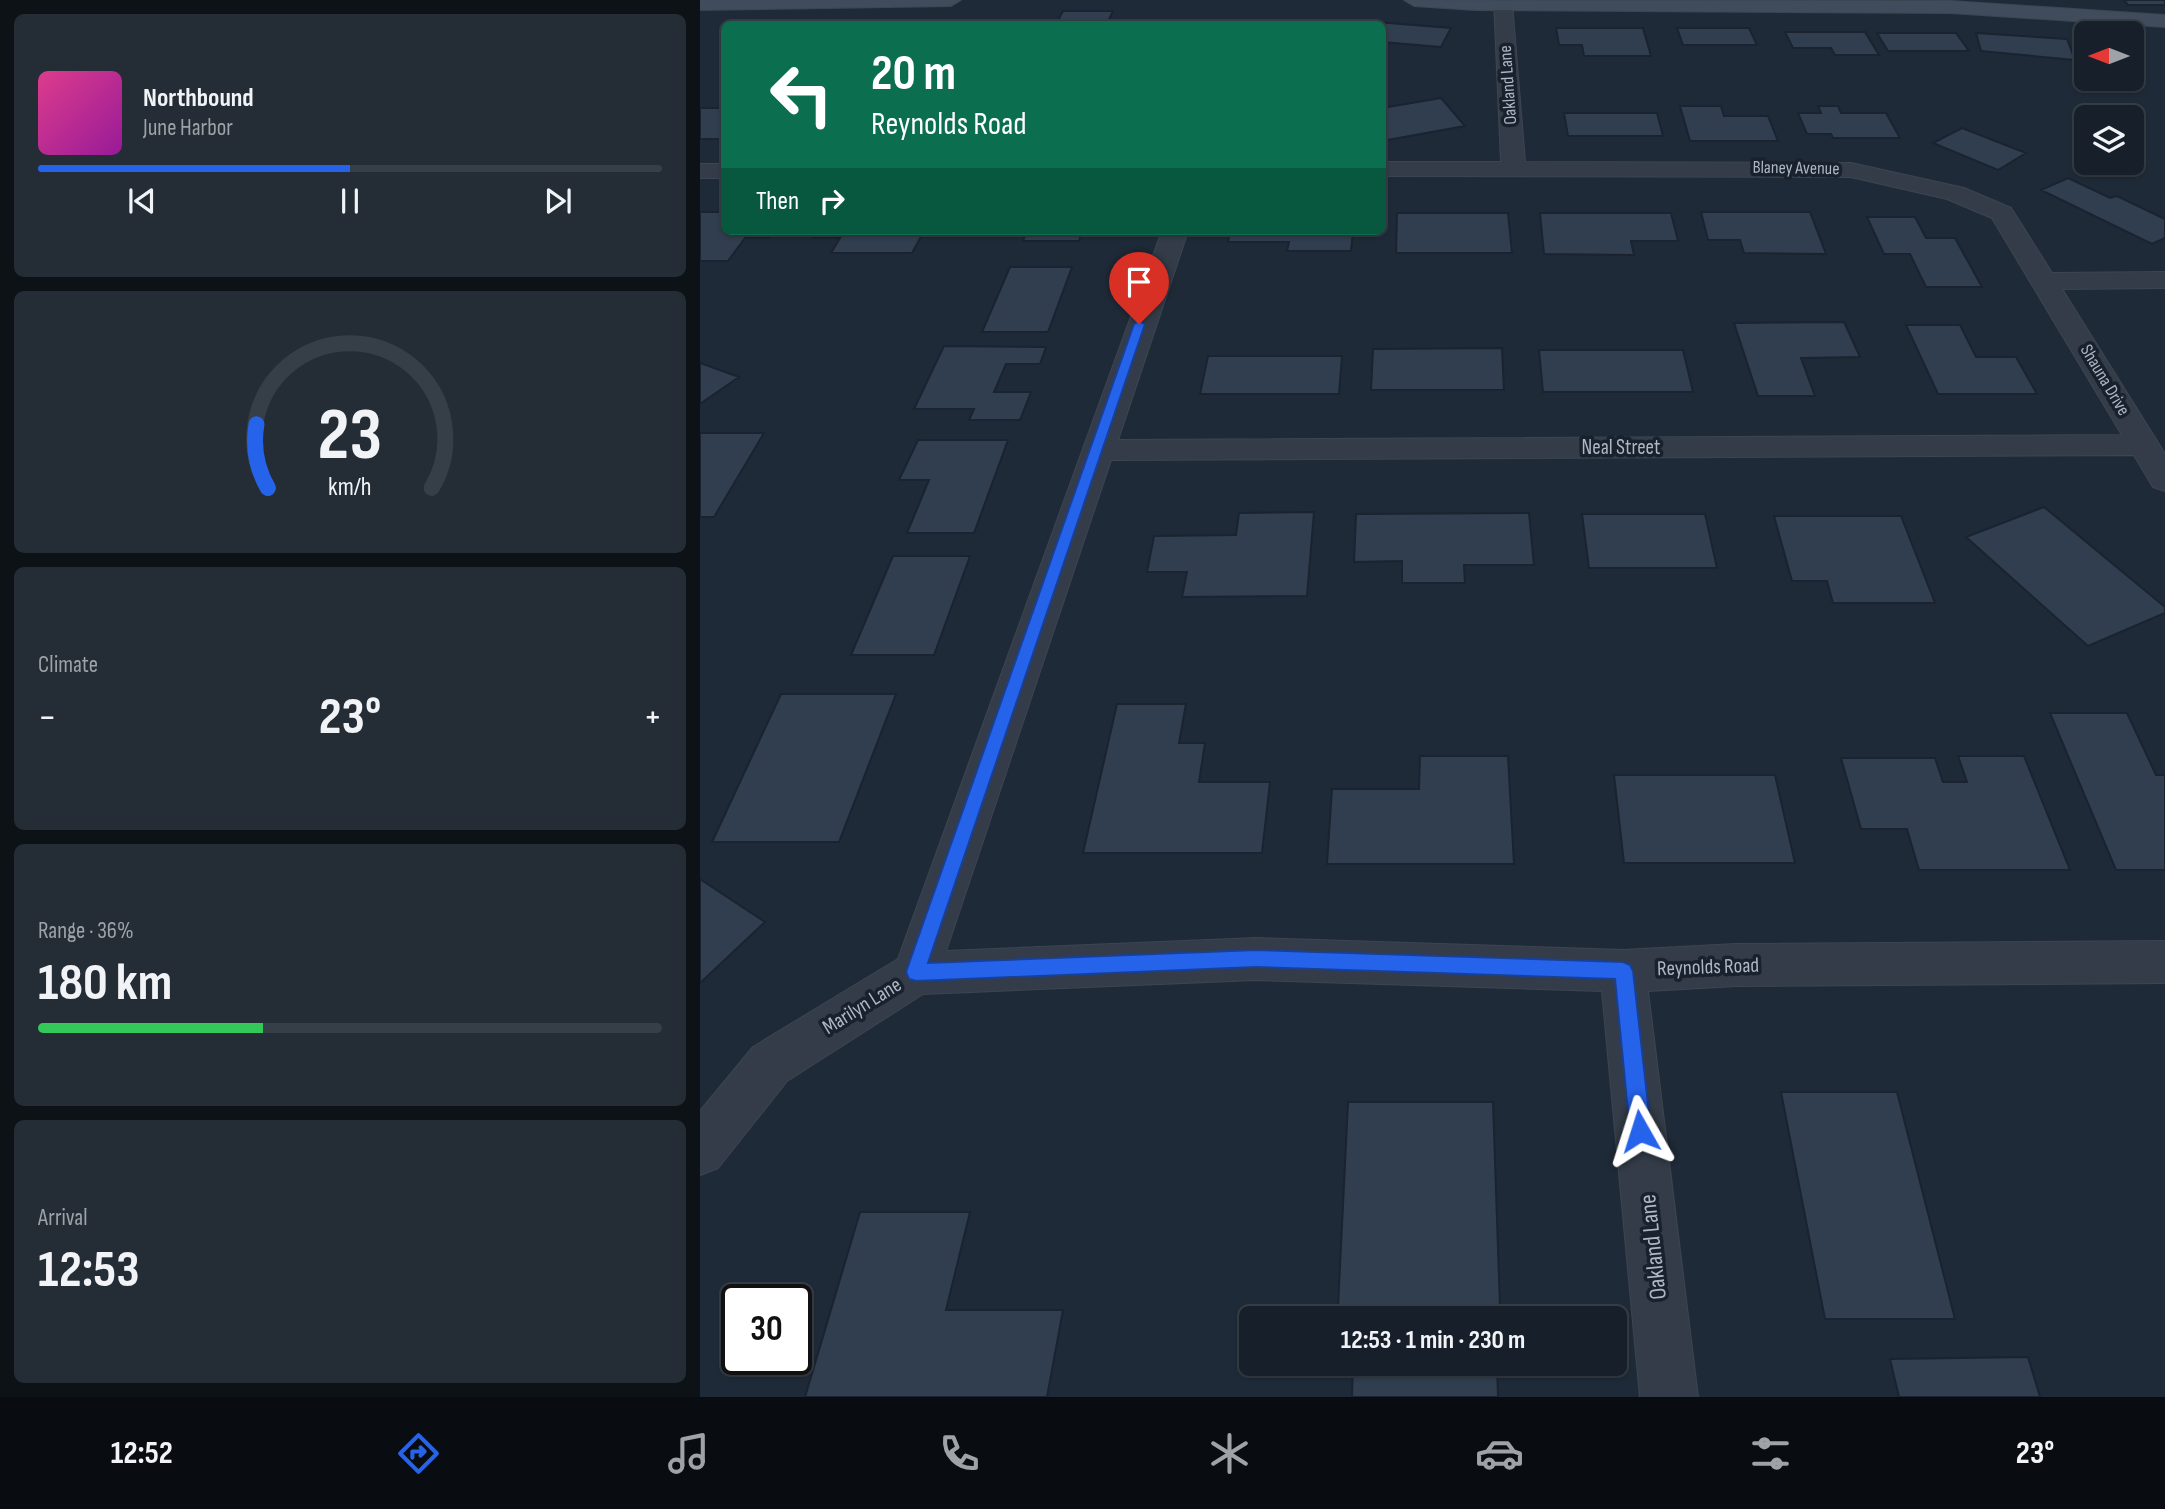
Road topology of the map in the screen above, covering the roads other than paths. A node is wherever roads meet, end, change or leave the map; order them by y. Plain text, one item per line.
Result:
1 (951, 0) edge
2 (1414, 0) edge
3 (893, 1) edge
4 (1548, 2) edge
5 (1502, 3) junction
6 (1881, 3) edge
7 (700, 4) edge
8 (2165, 21) edge
9 (1513, 167) junction
10 (1386, 169) edge
11 (700, 170) edge
12 (721, 171) edge
13 (1173, 235) edge
14 (2165, 280) edge
15 (2044, 281) junction
16 (2144, 445) junction
17 (1098, 450) junction
18 (2165, 480) edge
19 (2165, 962) edge
20 (1623, 971) junction
21 (916, 972) junction
22 (700, 1150) edge
23 (1669, 1397) edge

1 - 3 street
2 - 5 street
3 - 7 street
4 - 5 street
4 - 6 street
5 - 9 street, Oakland Lane
6 - 8 street
9 - 10 street, Blaney Avenue
9 - 15 street, Blaney Avenue
11 - 12 street
13 - 17 street, Marilyn Lane
14 - 15 street
15 - 16 street, Shauna Drive
16 - 17 street, Neal Street
16 - 18 street, Shauna Drive
17 - 21 street, Marilyn Lane
19 - 20 street, Reynolds Road
20 - 21 street, Reynolds Road
20 - 23 street, Oakland Lane
21 - 22 street, Marilyn Lane

